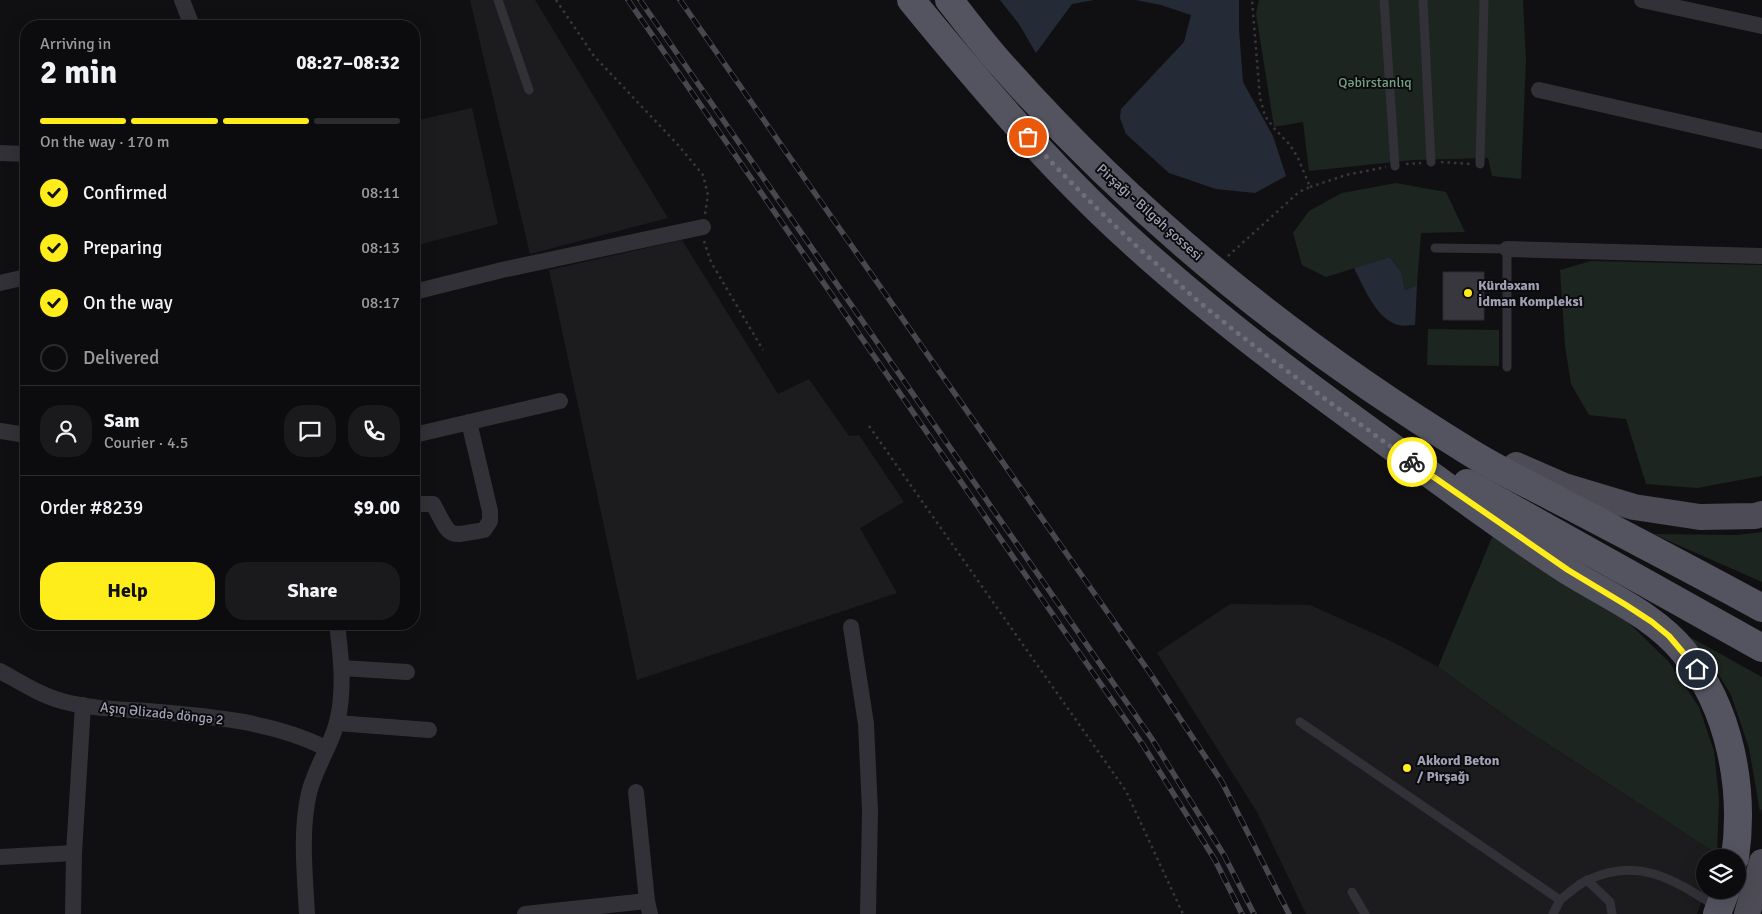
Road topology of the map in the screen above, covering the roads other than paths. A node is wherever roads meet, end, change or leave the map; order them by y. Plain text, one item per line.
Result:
1 (182, 0) edge
2 (498, 0) edge
3 (911, 0) edge
4 (949, 0) edge
5 (1384, 0) edge
6 (1423, 0) edge
7 (1484, 0) edge
8 (1642, 0) edge
9 (190, 20) edge
10 (1762, 26) edge
11 (529, 90) dead end
12 (1539, 90) dead end
13 (1762, 141) edge
14 (0, 153) edge
15 (20, 154) edge
16 (1431, 162) dead end
17 (1480, 164) dead end
18 (1396, 166) dead end
19 (703, 227) road end
20 (1435, 248) dead end
21 (1507, 249) junction
22 (1762, 256) edge
23 (20, 278) edge
24 (0, 283) edge
25 (420, 290) edge
26 (1507, 368) dead end
27 (1379, 393) junction
28 (560, 401) dead end
29 (1357, 421) junction
30 (469, 422) junction
31 (0, 431) edge
32 (20, 434) edge
33 (420, 434) edge
34 (420, 504) edge
35 (1762, 514) edge
36 (1762, 608) edge
37 (851, 627) dead end
38 (338, 630) edge
39 (1762, 648) edge
40 (342, 668) junction
41 (0, 671) edge
42 (407, 672) dead end
43 (83, 705) junction
44 (1300, 722) dead end
45 (336, 723) junction
46 (429, 730) dead end
47 (326, 748) junction
48 (636, 792) dead end
49 (1737, 849) edge
50 (74, 853) junction
51 (0, 857) edge
52 (1762, 862) edge
53 (1587, 880) junction
54 (1352, 892) dead end
55 (1560, 900) junction
56 (1721, 904) edge
57 (648, 908) edge
58 (73, 914) edge
59 (307, 914) edge
60 (525, 914) edge
61 (868, 914) edge
62 (1365, 914) edge
63 (1552, 914) edge
64 (1612, 914) edge
65 (1747, 914) edge

1 - 9 street
2 - 11 lane
3 - 29 highway
4 - 27 highway, Pirşağı - Bilgəh şossesi
5 - 18 lane
6 - 16 lane
7 - 17 lane
8 - 10 street
12 - 13 street
14 - 15 street
19 - 25 street
20 - 21 lane
21 - 22 street
21 - 26 lane
23 - 24 street
27 - 35 main road
27 - 36 highway, Pirşağı - Bilgəh şossesi
28 - 30 street
29 - 39 highway
29 - 49 highway
30 - 33 street
30 - 34 street
31 - 32 street
37 - 61 street
38 - 40 street
40 - 42 street
40 - 45 street
41 - 43 street, Aşıq Əlizadə döngə 2
43 - 47 street, Aşıq Əlizadə döngə 2
43 - 50 street
44 - 55 lane
45 - 46 street
45 - 47 street
47 - 59 street
48 - 57 street
50 - 51 street
50 - 58 street
52 - 65 main road
53 - 55 lane
53 - 56 lane
53 - 64 lane
54 - 62 lane
55 - 63 lane
57 - 60 street

